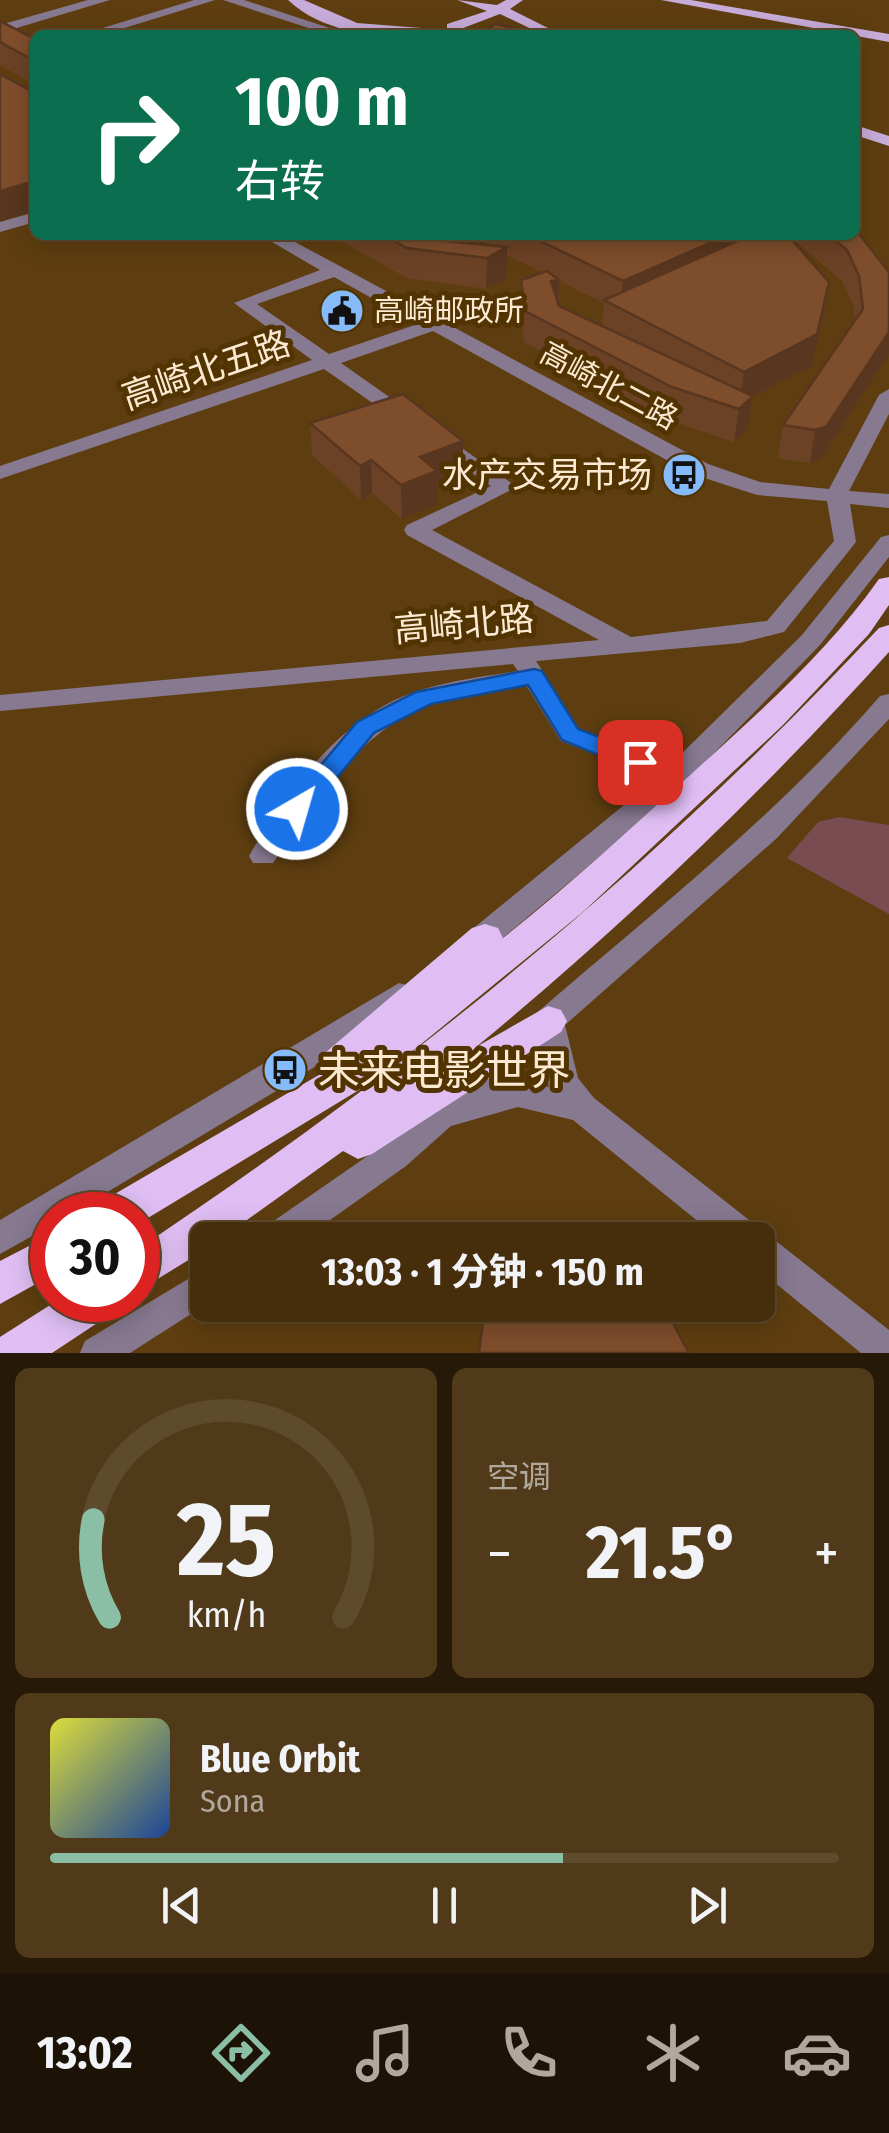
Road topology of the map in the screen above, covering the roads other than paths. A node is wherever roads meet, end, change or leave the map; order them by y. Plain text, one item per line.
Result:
1 (104, 0) edge
2 (208, 0) edge
3 (230, 0) edge
4 (294, 0) edge
5 (464, 0) edge
6 (668, 0) edge
7 (680, 0) edge
8 (501, 5) edge
9 (346, 8) dead end
10 (422, 28) junction
11 (0, 29) edge
12 (109, 30) edge
13 (328, 30) edge
14 (413, 30) edge
15 (440, 30) edge
16 (546, 30) edge
17 (847, 30) edge
18 (849, 30) edge
19 (860, 32) edge
20 (860, 32) edge
21 (889, 37) edge
22 (860, 118) edge
23 (889, 127) edge
24 (860, 132) edge
25 (889, 141) edge
26 (860, 146) edge
27 (889, 155) edge
28 (30, 218) edge
29 (0, 227) edge
30 (277, 240) edge
31 (335, 271) junction
32 (433, 325) junction
33 (328, 362) junction
34 (889, 395) edge
35 (0, 473) edge
36 (837, 494) junction
37 (889, 501) edge
38 (889, 542) edge
39 (889, 586) edge
40 (889, 634) edge
41 (622, 644) junction
42 (527, 665) junction
43 (0, 702) edge
44 (889, 702) edge
45 (675, 775) junction
46 (263, 856) dead end
47 (485, 938) junction
48 (548, 1021) junction
49 (582, 1108) junction
50 (442, 1116) junction
51 (256, 1132) junction
52 (155, 1192) edge
53 (298, 1222) edge
54 (724, 1222) edge
55 (0, 1238) edge
56 (178, 1246) junction
57 (160, 1258) edge
58 (775, 1262) edge
59 (30, 1266) edge
60 (0, 1284) edge
61 (190, 1294) edge
62 (62, 1322) edge
63 (14, 1353) edge
64 (98, 1353) edge
65 (889, 1353) edge

1 - 11 street
2 - 12 street
3 - 13 street
4 - 14 main road
5 - 8 main road
6 - 17 main road
7 - 18 main road
8 - 10 main road
8 - 16 main road
9 - 10 main road
10 - 15 main road
19 - 21 main road
20 - 21 main road
22 - 23 main road
24 - 25 main road
26 - 27 main road
28 - 29 street
30 - 31 street, 高崎北二路
31 - 32 street, 高崎北二路
31 - 33 street
32 - 33 street, 高崎北五路
32 - 36 street, 高崎北二路
33 - 35 street, 高崎北五路
33 - 41 street
34 - 36 street
36 - 37 street, 高崎北二路
36 - 41 street, 高崎北路
38 - 45 street
39 - 51 highway
40 - 56 highway
41 - 42 street, 高崎北路
42 - 43 street, 高崎北路
42 - 45 street
42 - 46 street
44 - 48 street
45 - 47 street
47 - 51 highway
47 - 55 street
48 - 49 street
48 - 50 street
48 - 56 highway
49 - 50 street
49 - 54 street
50 - 53 street
51 - 52 highway
56 - 57 highway
58 - 65 street
59 - 60 highway
61 - 64 street
62 - 63 highway

